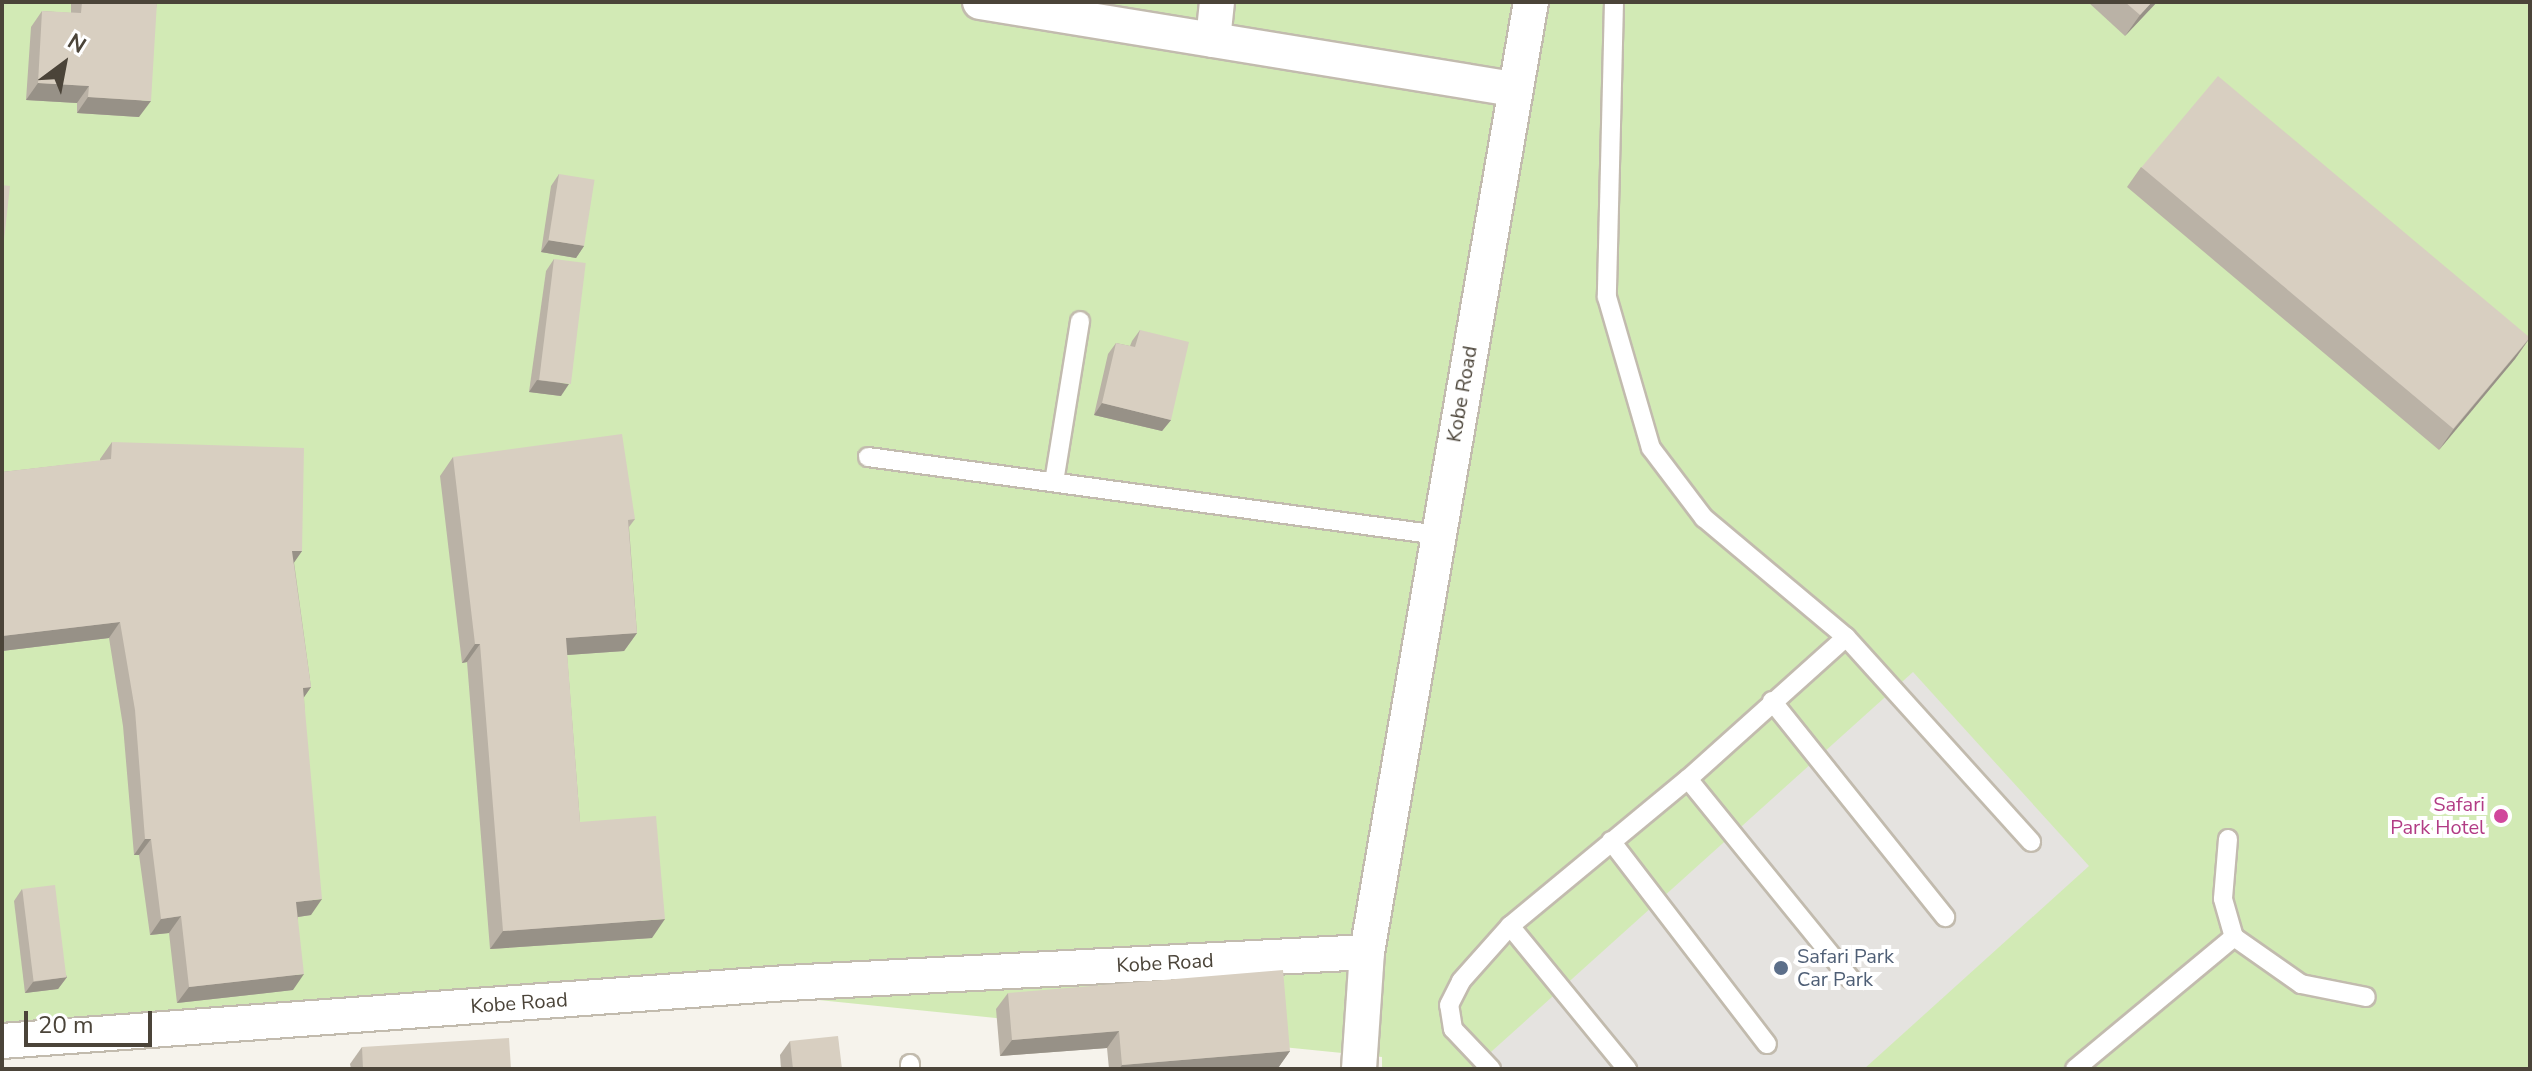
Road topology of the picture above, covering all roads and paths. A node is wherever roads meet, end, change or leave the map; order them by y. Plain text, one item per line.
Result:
1 (980, 2) edge
2 (1217, 2) edge
3 (1531, 2) edge
4 (1614, 2) edge
5 (1213, 40) junction
6 (1513, 89) junction
7 (1080, 321) dead end
8 (868, 457) dead end
9 (1054, 482) junction
10 (1438, 535) junction
11 (1846, 637) junction
12 (1772, 701) junction
13 (1688, 779) junction
14 (2228, 839) dead end
15 (1611, 841) junction
16 (2031, 842) dead end
17 (1945, 917) dead end
18 (1510, 926) junction
19 (2234, 937) junction
20 (1367, 952) junction
21 (1850, 978) dead end
22 (2366, 997) dead end
23 (2, 1041) edge
24 (1767, 1044) dead end
25 (1359, 1069) edge
26 (1491, 1069) edge
27 (1627, 1069) edge
28 (2075, 1069) edge

1 - 5 street
2 - 5 street
3 - 6 street, Kobe Road
4 - 11 lane
5 - 6 street
6 - 10 street, Kobe Road
7 - 9 lane
8 - 9 lane
9 - 10 lane
10 - 20 street, Kobe Road
11 - 12 lane
11 - 16 lane
12 - 13 lane
12 - 17 lane
13 - 15 lane
13 - 21 lane
14 - 19 lane
15 - 18 lane
15 - 24 lane
18 - 26 lane
18 - 27 lane
19 - 22 lane
19 - 28 lane
20 - 23 street, Kobe Road
20 - 25 street

